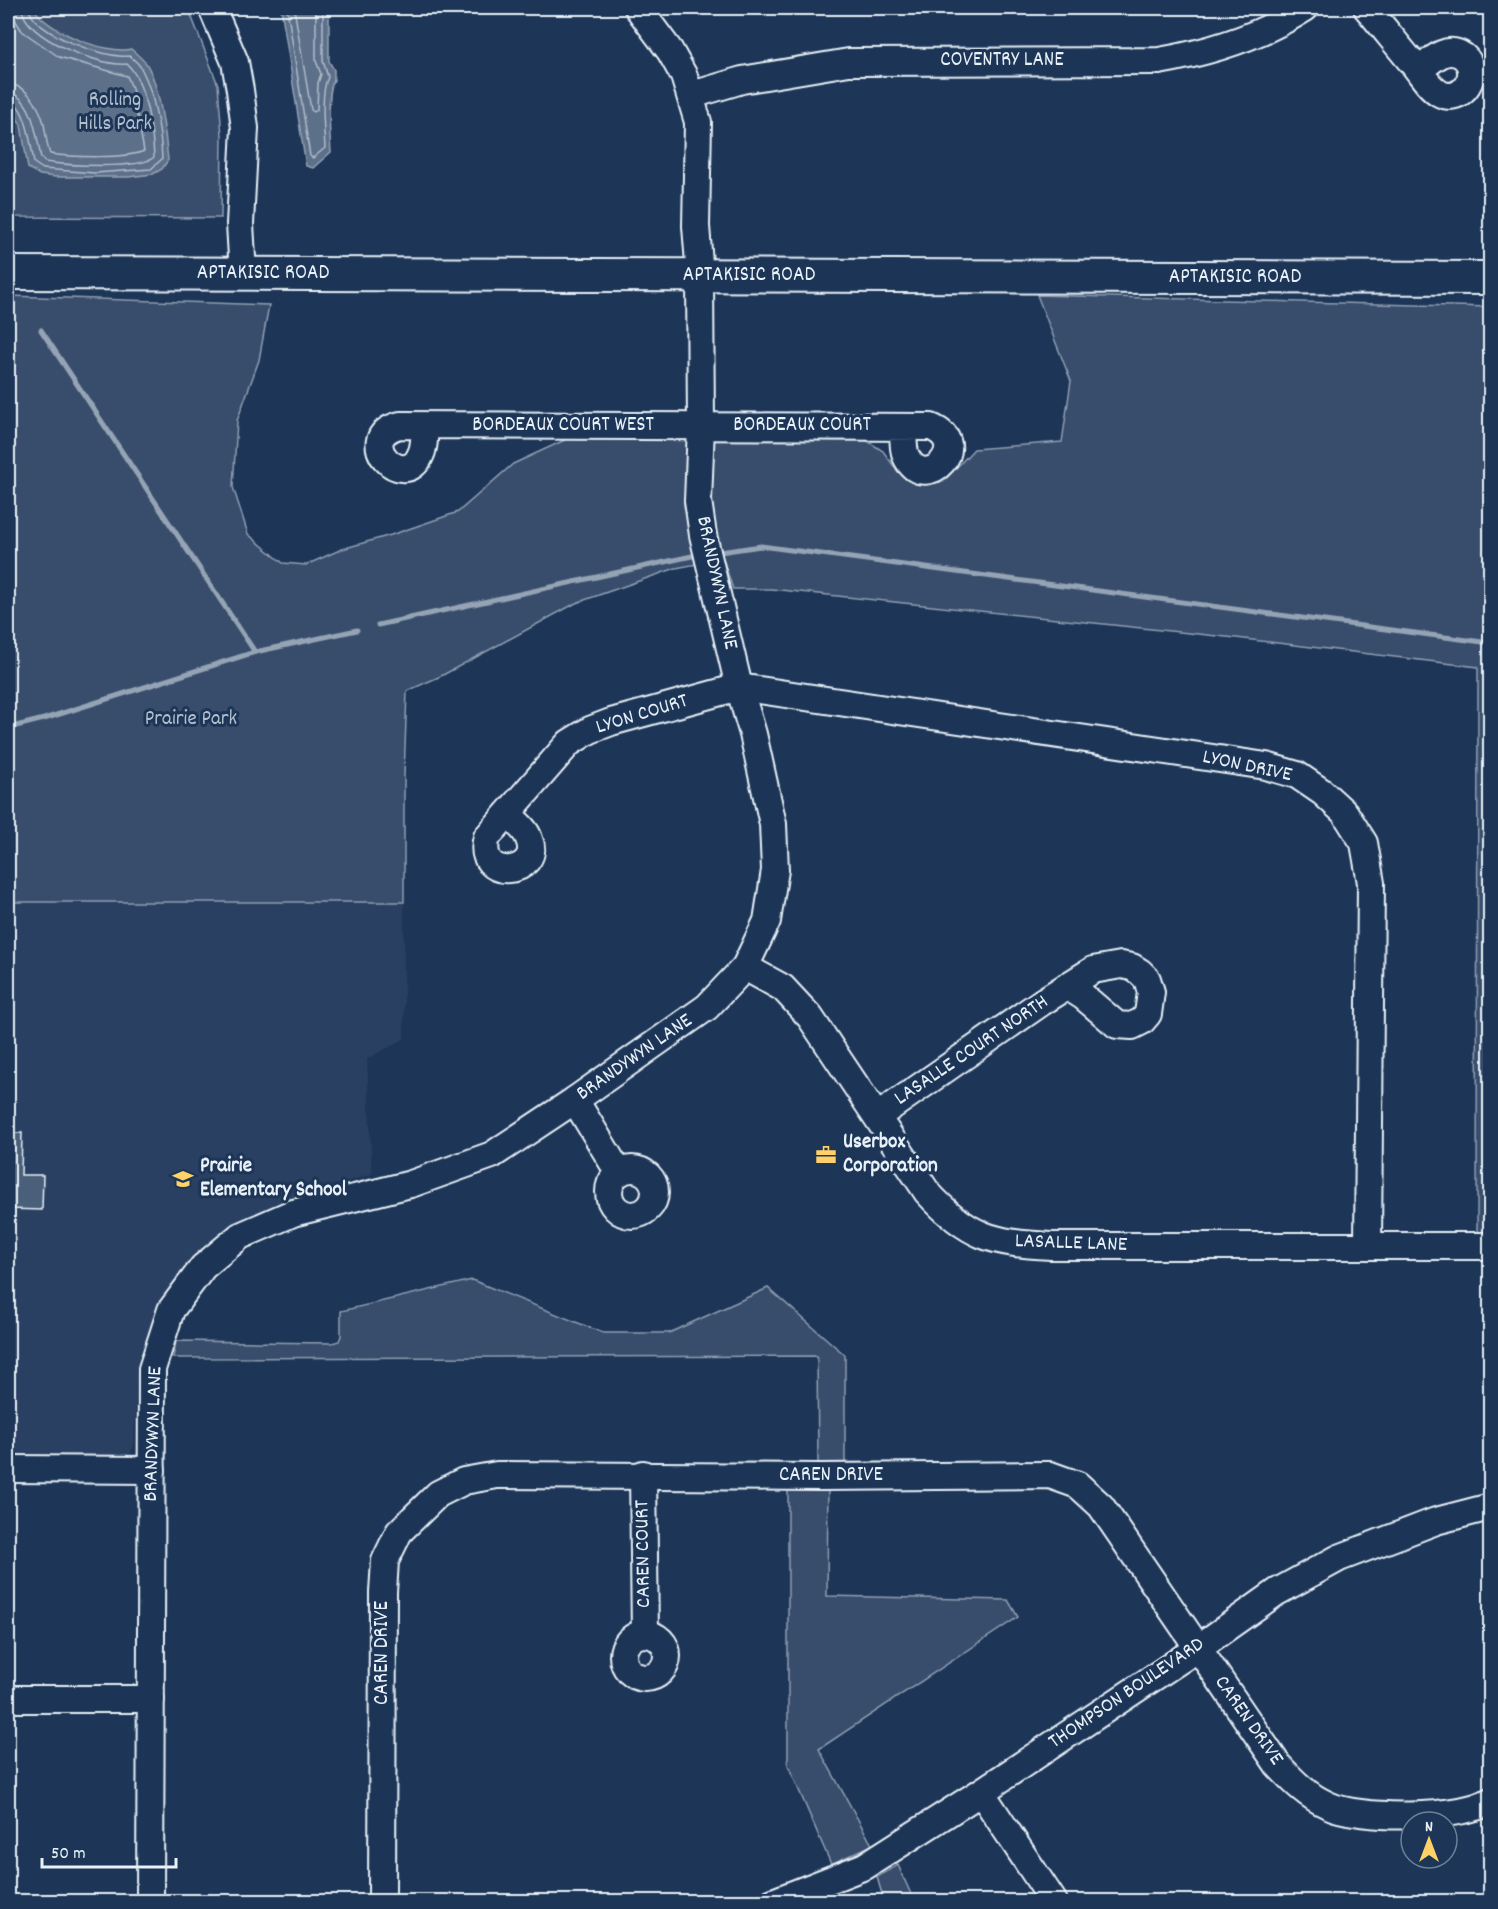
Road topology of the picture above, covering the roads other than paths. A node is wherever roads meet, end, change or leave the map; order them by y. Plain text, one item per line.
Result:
1 (212, 8) edge
2 (638, 8) edge
3 (1305, 8) edge
4 (1367, 8) edge
5 (1419, 71) dead end
6 (692, 95) junction
7 (8, 273) edge
8 (243, 274) junction
9 (700, 276) junction
10 (1491, 278) edge
11 (425, 426) dead end
12 (701, 426) junction
13 (903, 427) dead end
14 (739, 687) junction
15 (507, 814) dead end
16 (745, 967) junction
17 (1067, 986) dead end
18 (575, 1100) junction
19 (878, 1116) junction
20 (620, 1173) dead end
21 (1368, 1246) junction
22 (1491, 1246) edge
23 (8, 1469) edge
24 (152, 1470) junction
25 (644, 1474) junction
26 (1491, 1507) edge
27 (645, 1634) dead end
28 (1198, 1648) junction
29 (8, 1699) edge
30 (151, 1699) junction
31 (981, 1792) junction
32 (1491, 1801) edge
33 (150, 1902) edge
34 (382, 1902) edge
35 (773, 1902) edge
36 (1054, 1902) edge

1 - 8 street
2 - 6 street, BRANDYWYN LANE
3 - 6 street, COVENTRY LANE
4 - 5 street
6 - 9 street, BRANDYWYN LANE
7 - 8 main road, APTAKISIC ROAD
8 - 9 main road, APTAKISIC ROAD
9 - 10 main road, APTAKISIC ROAD
9 - 12 street, BRANDYWYN LANE
11 - 12 street, BORDEAUX COURT WEST
12 - 13 street, BORDEAUX COURT
12 - 14 street, BRANDYWYN LANE
14 - 15 street, LYON COURT
14 - 16 street, BRANDYWYN LANE
14 - 21 street, LYON DRIVE
16 - 18 street, BRANDYWYN LANE
16 - 19 street, LASALLE LANE
17 - 19 street, LASALLE COURT NORTH
18 - 20 street
18 - 24 street, BRANDYWYN LANE
19 - 21 street, LASALLE LANE
21 - 22 street, LASALLE LANE
23 - 24 street
24 - 30 street, BRANDYWYN LANE
25 - 27 street, CAREN COURT
25 - 28 street, CAREN DRIVE
25 - 34 street, CAREN DRIVE
26 - 28 street, THOMPSON BOULEVARD
28 - 31 street, THOMPSON BOULEVARD
28 - 32 street, CAREN DRIVE
29 - 30 street
30 - 33 street, BRANDYWYN LANE
31 - 35 street, THOMPSON BOULEVARD
31 - 36 street

